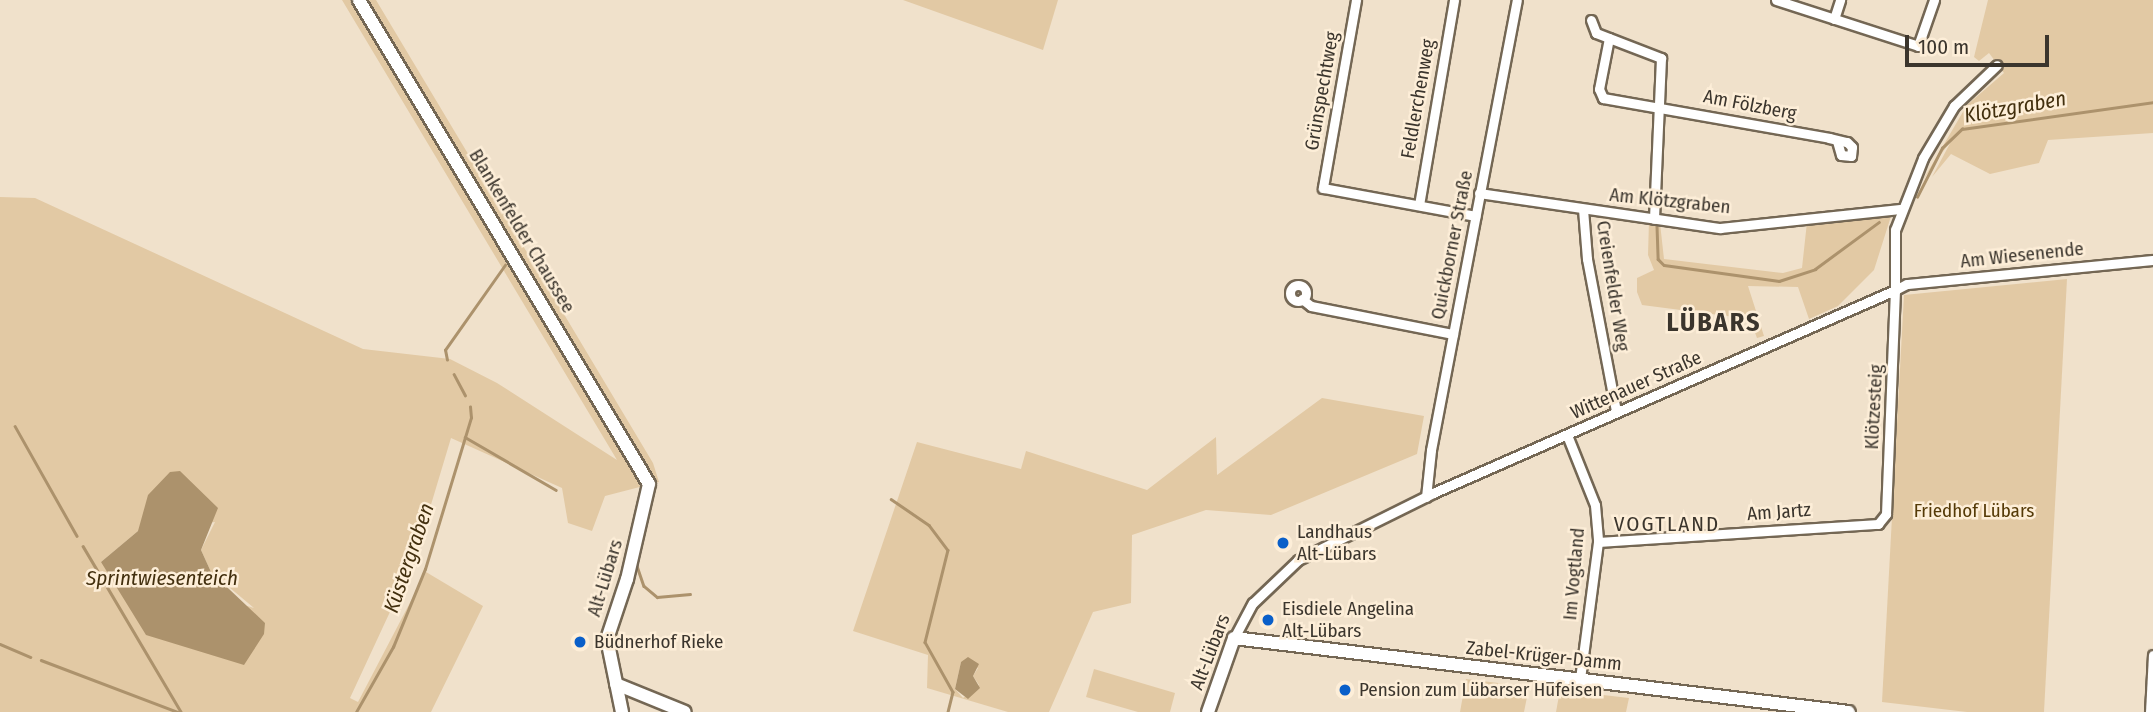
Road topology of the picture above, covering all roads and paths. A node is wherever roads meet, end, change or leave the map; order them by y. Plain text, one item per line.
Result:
1 (359, 0) edge
2 (1356, 0) edge
3 (1454, 0) edge
4 (1517, 0) edge
5 (1776, 0) edge
6 (1840, 0) edge
7 (1934, 0) edge
8 (1834, 19) junction
9 (1591, 20) dead end
10 (1609, 38) junction
11 (1997, 65) dead end
12 (1656, 107) junction
13 (1837, 141) dead end
14 (1479, 193) junction
15 (1419, 205) junction
16 (1583, 209) junction
17 (1900, 209) junction
18 (1475, 216) junction
19 (1654, 219) junction
20 (2153, 260) edge
21 (1895, 289) junction
22 (1302, 299) dead end
23 (1453, 334) junction
24 (1616, 411) junction
25 (1567, 435) junction
26 (649, 484) joint
27 (1426, 497) junction
28 (1878, 524) joint
29 (1598, 542) junction
30 (1234, 638) junction
31 (2153, 655) edge
32 (1580, 679) junction
33 (616, 684) junction
34 (622, 712) edge
35 (685, 712) edge
36 (1208, 712) edge
37 (1849, 712) edge
38 (2150, 712) edge

1 - 26 street, Blankenfelder Chaussee
2 - 15 street, Grünspechtweg
3 - 15 street, Feldlerchenweg
4 - 14 street, Quickborner Straße
5 - 8 street
6 - 8 street
7 - 8 street
9 - 10 street
10 - 12 street
10 - 12 street, Am Fölzberg
11 - 17 street
12 - 13 street, Am Fölzberg
12 - 19 street
14 - 16 street, Am Klötzgraben
14 - 18 street, Quickborner Straße
15 - 18 street
16 - 19 street, Am Klötzgraben
16 - 24 street, Creienfelder Weg
17 - 19 street, Am Klötzgraben
17 - 21 street
18 - 23 street, Quickborner Straße
20 - 21 street, Am Wiesenende
21 - 24 street, Wittenauer Straße
21 - 28 street, Klötzesteig
22 - 23 street
23 - 27 street, Quickborner Straße
24 - 25 street, Wittenauer Straße
25 - 27 street, Wittenauer Straße
25 - 29 street, Im Vogtland
26 - 33 street, Alt-Lübars
27 - 30 street, Alt-Lübars
28 - 29 street, Am Jartz
29 - 32 street, Im Vogtland
30 - 32 street, Zabel-Krüger-Damm
30 - 36 street, Alt-Lübars
31 - 38 street
32 - 37 street, Zabel-Krüger-Damm
33 - 34 street, Alt-Lübars
33 - 35 street

